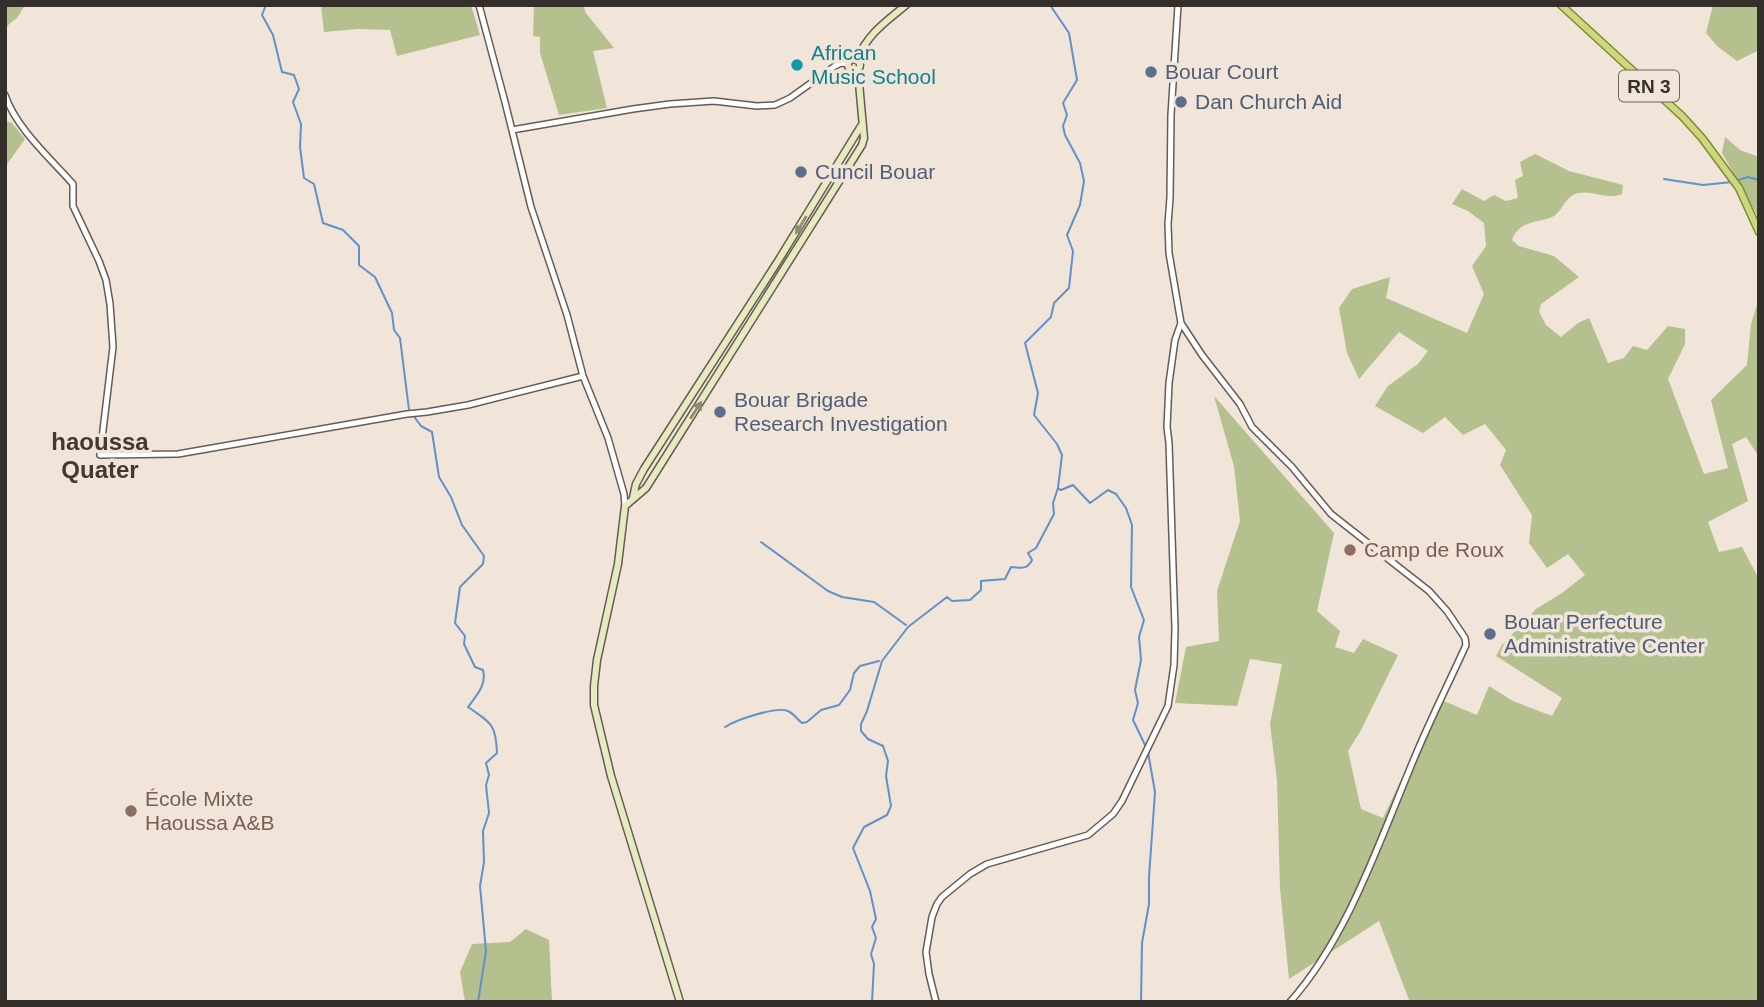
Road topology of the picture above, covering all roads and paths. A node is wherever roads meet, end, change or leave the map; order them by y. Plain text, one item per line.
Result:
1 (479, 5) edge
2 (906, 5) edge
3 (1178, 5) edge
4 (1561, 5) edge
5 (856, 60) junction
6 (848, 64) junction
7 (856, 71) junction
8 (5, 95) edge
9 (862, 124) junction
10 (512, 130) junction
11 (818, 195) junction
12 (827, 201) junction
13 (1759, 232) edge
14 (1181, 323) junction
15 (583, 376) junction
16 (671, 429) junction
17 (680, 435) junction
18 (633, 499) junction
19 (625, 506) junction
20 (680, 1002) edge
21 (936, 1002) edge
22 (1290, 1002) edge

1 - 10 street
2 - 5 main road
3 - 14 street
4 - 13 main road, RN 3
5 - 6 main road
5 - 7 main road
6 - 7 main road
6 - 10 street
7 - 9 main road
8 - 15 street
9 - 11 main road
9 - 12 main road
10 - 15 street
11 - 12 main road
11 -> 16 main road
17 -> 12 main road
14 - 21 street
14 - 22 street
15 - 19 street
16 - 17 main road
16 - 18 main road
17 - 18 main road
18 - 19 main road
19 - 20 main road

